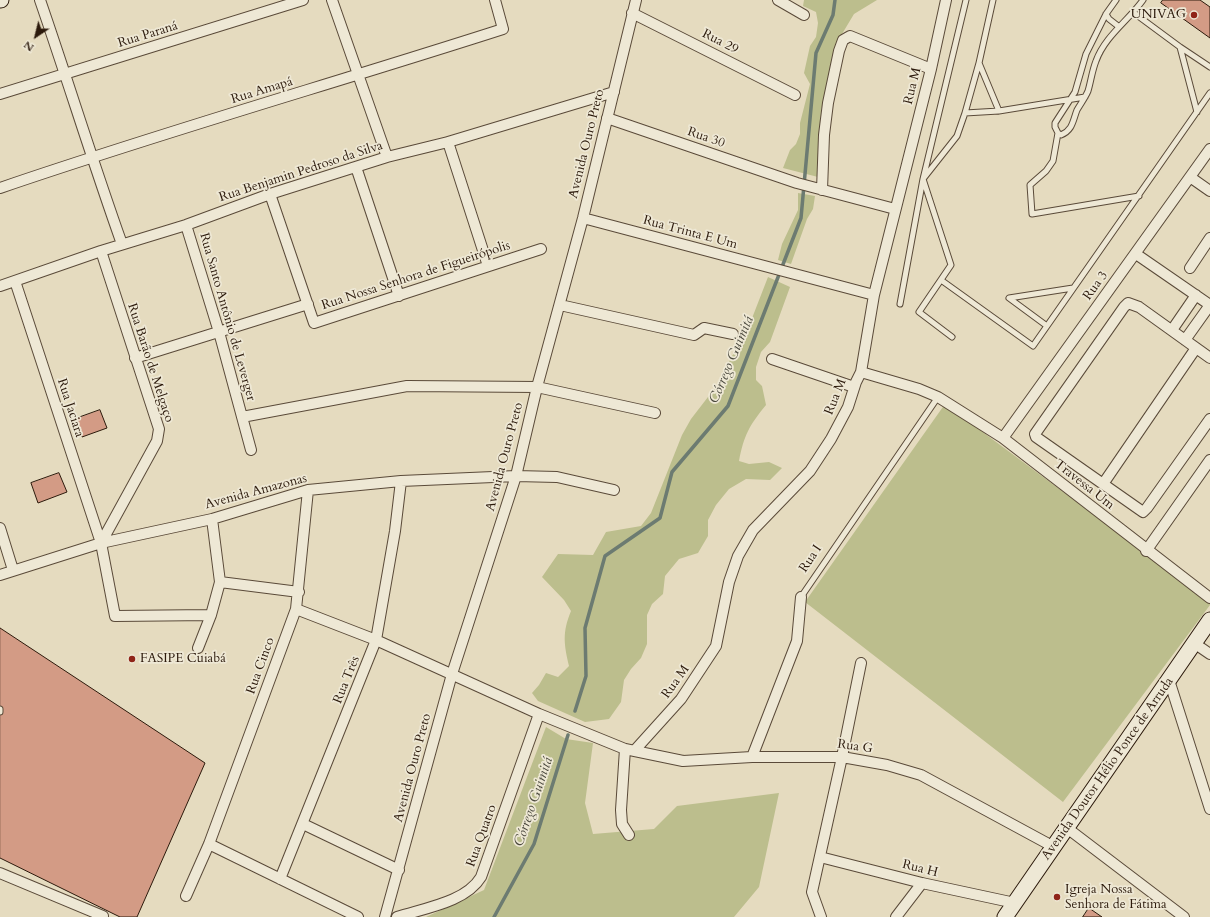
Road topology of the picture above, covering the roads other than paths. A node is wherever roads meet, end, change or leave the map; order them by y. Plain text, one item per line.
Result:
1 (40, 0) edge
2 (303, 0) edge
3 (332, 0) edge
4 (495, 0) edge
5 (636, 0) edge
6 (778, 0) edge
7 (946, 0) edge
8 (966, 0) edge
9 (993, 0) edge
10 (1116, 0) edge
11 (1143, 0) edge
12 (632, 13) junction
13 (1106, 14) junction
14 (1134, 14) junction
15 (804, 16) dead end
16 (1118, 26) junction
17 (1180, 47) junction
18 (979, 62) junction
19 (1210, 67) edge
20 (931, 69) junction
21 (66, 74) junction
22 (358, 75) junction
23 (614, 92) junction
24 (1210, 93) edge
25 (0, 94) edge
26 (795, 95) dead end
27 (1085, 97) junction
28 (1072, 98) junction
29 (999, 111) junction
30 (1197, 112) junction
31 (965, 113) junction
32 (607, 118) junction
33 (1058, 133) junction
34 (448, 142) junction
35 (1210, 148) edge
36 (91, 157) junction
37 (387, 157) junction
38 (356, 167) junction
39 (1190, 177) junction
40 (923, 179) junction
41 (0, 188) edge
42 (818, 189) junction
43 (1210, 191) edge
44 (270, 194) junction
45 (1139, 196) junction
46 (895, 209) junction
47 (582, 218) junction
48 (186, 225) junction
49 (1210, 238) edge
50 (122, 244) junction
51 (541, 249) dead end
52 (101, 251) junction
53 (1136, 254) junction
54 (488, 266) junction
55 (1190, 268) dead end
56 (941, 280) junction
57 (15, 282) junction
58 (0, 286) edge
59 (1073, 288) junction
60 (874, 295) junction
61 (1196, 295) junction
62 (398, 296) junction
63 (308, 304) junction
64 (900, 304) dead end
65 (560, 305) junction
66 (1210, 305) edge
67 (1047, 326) junction
68 (1172, 330) junction
69 (219, 332) junction
70 (733, 334) dead end
71 (952, 337) dead end
72 (1185, 340) junction
73 (1196, 348) junction
74 (135, 358) junction
75 (1210, 358) edge
76 (772, 359) dead end
77 (861, 372) junction
78 (854, 387) junction
79 (537, 388) junction
80 (938, 397) junction
81 (655, 413) dead end
82 (242, 417) junction
83 (1210, 419) edge
84 (1003, 438) junction
85 (251, 450) dead end
86 (1210, 460) edge
87 (516, 476) junction
88 (401, 481) junction
89 (1103, 484) junction
90 (308, 490) junction
91 (614, 490) dead end
92 (212, 519) junction
93 (0, 528) edge
94 (101, 543) junction
95 (1146, 551) junction
96 (13, 570) junction
97 (0, 575) edge
98 (220, 582) junction
99 (299, 592) junction
100 (801, 597) joint
101 (1210, 598) edge
102 (296, 609) junction
103 (211, 615) junction
104 (1210, 620) edge
105 (376, 640) junction
106 (1194, 643) junction
107 (198, 648) dead end
108 (1210, 654) edge
109 (861, 663) dead end
110 (452, 674) junction
111 (1169, 680) junction
112 (539, 714) junction
113 (630, 749) junction
114 (752, 757) junction
115 (842, 757) junction
116 (1210, 809) edge
117 (304, 824) junction
118 (1067, 828) junction
119 (629, 834) dead end
120 (209, 844) junction
121 (1054, 847) junction
122 (820, 857) junction
123 (399, 870) junction
124 (0, 873) edge
125 (280, 879) junction
126 (922, 884) junction
127 (186, 896) dead end
128 (1015, 903) junction
129 (102, 917) edge
130 (358, 917) edge
131 (386, 917) edge
132 (397, 917) edge
133 (821, 917) edge
134 (896, 917) edge
135 (1005, 917) edge
136 (1184, 917) edge

1 - 21 street
2 - 21 street, Rua Paraná
3 - 22 street
4 - 22 street, Rua Amapá
5 - 12 street, Avenida Ouro Preto
6 - 15 street
7 - 20 street, Rua M
8 - 40 lane
9 - 18 lane
10 - 13 lane
11 - 14 lane
12 - 23 street, Avenida Ouro Preto
12 - 26 street, Rua 29
13 - 16 lane
13 - 28 lane
14 - 16 lane
14 - 17 lane
16 - 27 lane
17 - 19 lane
17 - 30 lane
18 - 29 lane
18 - 31 lane
20 - 42 street
20 - 46 street, Rua M
21 - 25 street, Rua Paraná
21 - 36 street
22 - 36 street, Rua Amapá
22 - 37 street
23 - 32 street, Avenida Ouro Preto
23 - 34 street, Rua Benjamin Pedroso da Silva
24 - 30 lane
27 - 28 lane
27 - 33 lane
28 - 29 lane
28 - 33 lane
29 - 31 lane
30 - 45 lane
31 - 40 lane
32 - 42 street, Rua 30
32 - 47 street, Avenida Ouro Preto
33 - 45 lane
34 - 37 street, Rua Benjamin Pedroso da Silva
34 - 54 street
35 - 39 street, Rua 3
36 - 41 street, Rua Amapá
36 - 50 street
37 - 38 street, Rua Benjamin Pedroso da Silva
38 - 44 street, Rua Benjamin Pedroso da Silva
38 - 62 street
39 - 43 street
39 - 53 street, Rua 3
40 - 56 lane
40 - 64 lane
42 - 46 street, Rua 30
44 - 48 street, Rua Benjamin Pedroso da Silva
44 - 63 street, Rua Nossa Senhora de Figueirópolis
45 - 59 lane
46 - 60 street, Rua M
47 - 60 street, Rua Trinta E Um
47 - 65 street, Avenida Ouro Preto
48 - 50 street, Rua Benjamin Pedroso da Silva
48 - 69 street, Rua Santo Antônio de Leverger
49 - 55 street
50 - 52 street, Rua Benjamin Pedroso da Silva
51 - 54 street, Rua Nossa Senhora de Figueirópolis
52 - 57 street, Rua Benjamin Pedroso da Silva
52 - 74 street, Rua Barão de Melgaço
53 - 61 street
53 - 84 street, Rua 3
54 - 62 street, Rua Nossa Senhora de Figueirópolis
56 - 67 lane
56 - 71 lane
57 - 58 street, Rua Benjamin Pedroso da Silva
57 - 94 street, Rua Jaciara
59 - 67 lane
59 - 67 lane
60 - 77 street, Rua M
61 - 66 street
61 - 68 street
62 - 63 street, Rua Nossa Senhora de Figueirópolis
63 - 69 street
65 - 70 street
65 - 79 street, Avenida Ouro Preto
66 - 72 street
68 - 72 street
68 - 89 street
69 - 74 street
69 - 82 street, Rua Santo Antônio de Leverger
72 - 73 street
73 - 75 street
73 - 89 street
74 - 94 street, Rua Barão de Melgaço
76 - 78 street
77 - 78 street, Rua M
77 - 80 street, Travessa Um
78 - 113 street, Rua M
79 - 81 street, Rua Santo Antônio de Leverger
79 - 82 street, Rua Santo Antônio de Leverger
79 - 87 street, Avenida Ouro Preto
80 - 84 street, Travessa Um
80 - 100 lane, Rua I
82 - 85 street, Rua Santo Antônio de Leverger
83 - 89 street
84 - 95 street, Travessa Um
86 - 95 street
87 - 88 street, Avenida Amazonas
87 - 91 street, Avenida Amazonas
87 - 110 street, Avenida Ouro Preto
88 - 90 street, Avenida Amazonas
88 - 105 street, Rua Três
90 - 92 street, Avenida Amazonas
90 - 99 street, Rua Cinco
92 - 94 street, Avenida Amazonas
92 - 98 street
93 - 96 street
94 - 96 street, Avenida Amazonas
94 - 103 street, Rua Jaciara
95 - 101 street, Travessa Um
96 - 97 street, Avenida Amazonas
98 - 99 street
98 - 103 street
99 - 102 street, Rua Cinco
100 - 114 street, Rua I
102 - 105 street
102 - 120 street, Rua Cinco
103 - 107 street
104 - 106 street, Avenida Doutor Hélio Ponce de Arruda
105 - 110 street
105 - 117 street, Rua Três
106 - 108 street
106 - 111 street, Avenida Doutor Hélio Ponce de Arruda
109 - 115 street
110 - 112 street
110 - 123 street, Avenida Ouro Preto
111 - 116 street
111 - 118 street, Avenida Doutor Hélio Ponce de Arruda
112 - 113 street
112 - 132 street, Rua Quatro
113 - 114 street, Rua G
113 - 119 street
114 - 115 street, Rua G
115 - 121 street, Rua G
115 - 122 street
117 - 123 street
117 - 125 street, Rua Três
118 - 121 street, Avenida Doutor Hélio Ponce de Arruda
118 - 136 street
120 - 125 street
120 - 127 street, Rua Cinco
121 - 128 street, Avenida Doutor Hélio Ponce de Arruda
122 - 126 street, Rua H
122 - 133 street
123 - 131 street, Avenida Ouro Preto
124 - 129 street
125 - 130 street
126 - 128 street, Rua H
126 - 134 street
128 - 135 street, Avenida Doutor Hélio Ponce de Arruda

